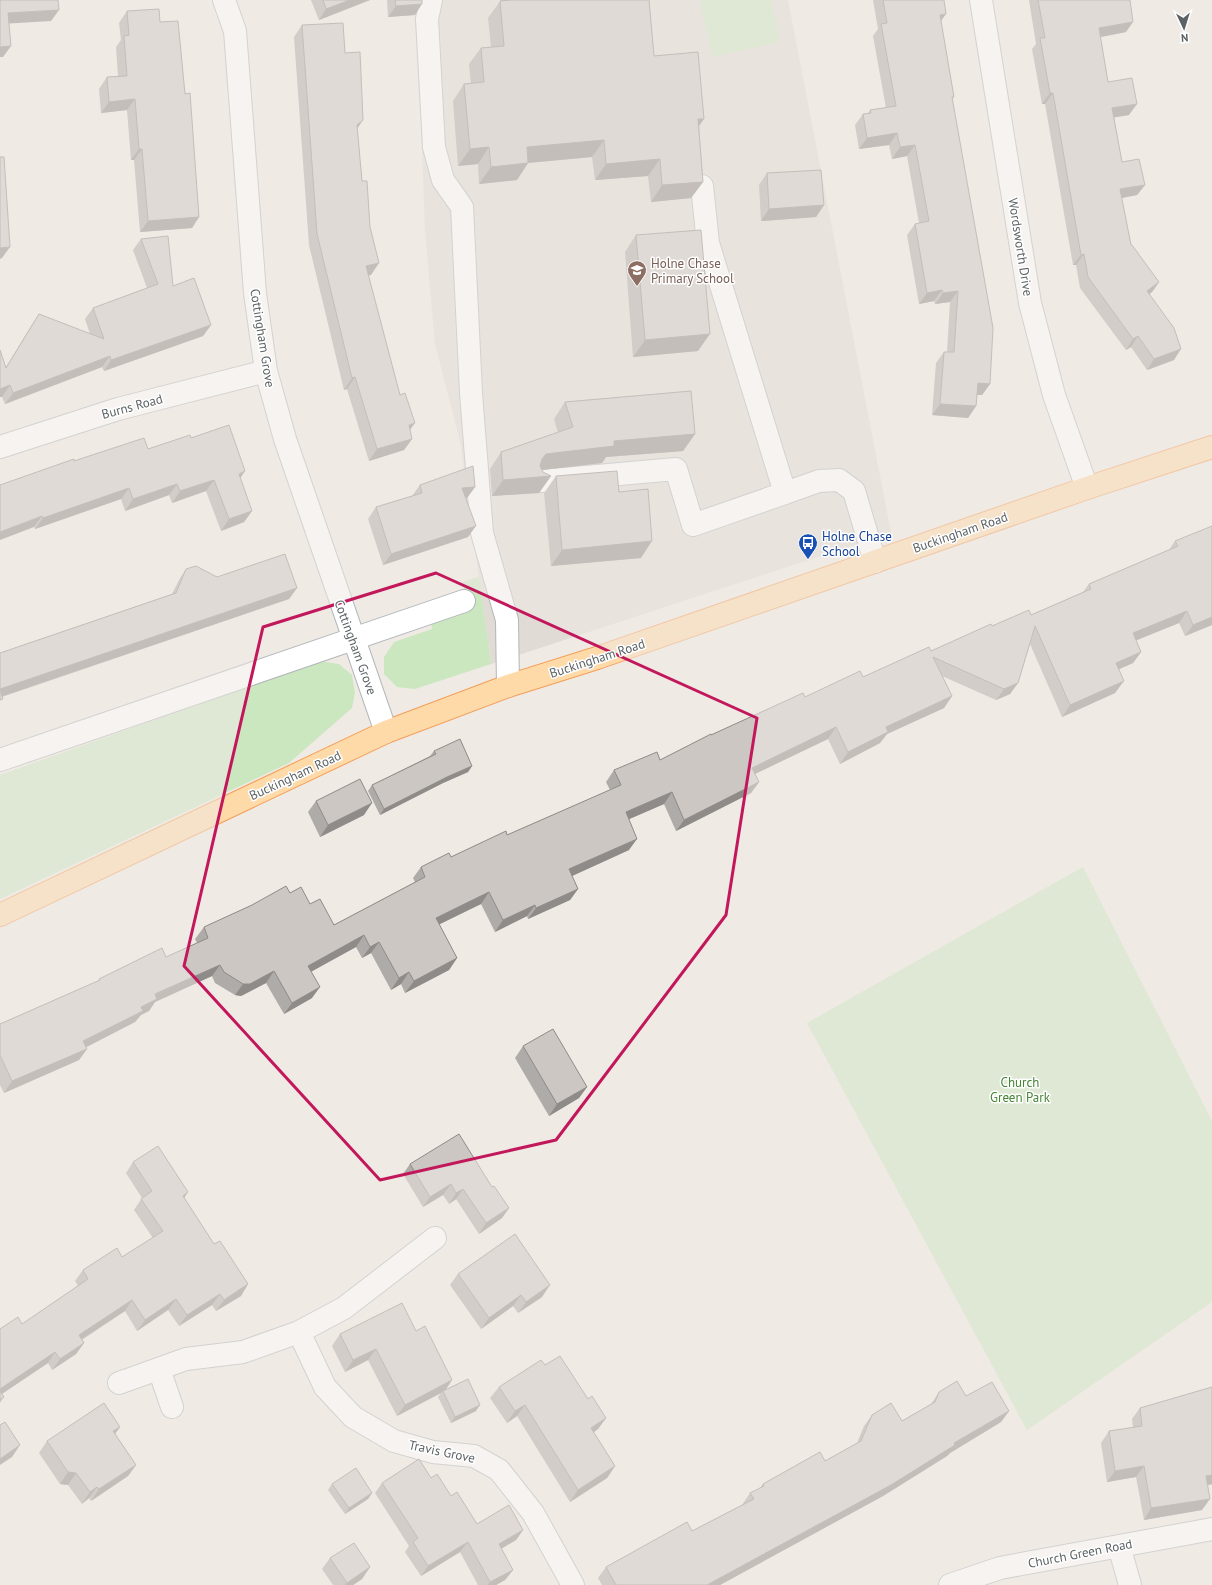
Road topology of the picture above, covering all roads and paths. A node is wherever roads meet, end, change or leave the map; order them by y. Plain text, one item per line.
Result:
1 (224, 0) edge
2 (431, 0) edge
3 (982, 0) edge
4 (702, 186) edge
5 (266, 371) junction
6 (0, 447) edge
7 (1212, 447) edge
8 (541, 481) edge
9 (1087, 488) junction
10 (785, 493) junction
11 (875, 562) junction
12 (464, 601) dead end
13 (353, 638) junction
14 (508, 686) junction
15 (386, 732) junction
16 (0, 760) edge
17 (0, 915) edge
18 (435, 1238) dead end
19 (299, 1332) junction
20 (159, 1369) junction
21 (119, 1384) dead end
22 (172, 1406) dead end
23 (1212, 1529) edge
24 (1119, 1546) junction
25 (573, 1585) edge
26 (950, 1585) edge
27 (1130, 1585) edge

1 - 5 street, Cottingham Grove
2 - 14 street
3 - 9 street, Wordsworth Drive
4 - 10 street
5 - 6 street, Burns Road
5 - 13 street, Cottingham Grove
7 - 9 main road, Buckingham Road
8 - 10 street
9 - 11 main road, Buckingham Road
10 - 11 street
11 - 14 main road, Buckingham Road
12 - 13 street
13 - 15 street, Cottingham Grove
13 - 16 street
14 - 15 main road, Buckingham Road
15 - 17 main road, Buckingham Road
18 - 19 street
19 - 20 street
19 - 25 street, Travis Grove
20 - 21 street
20 - 22 street
23 - 24 street, Church Green Road
24 - 26 street, Church Green Road
24 - 27 street

